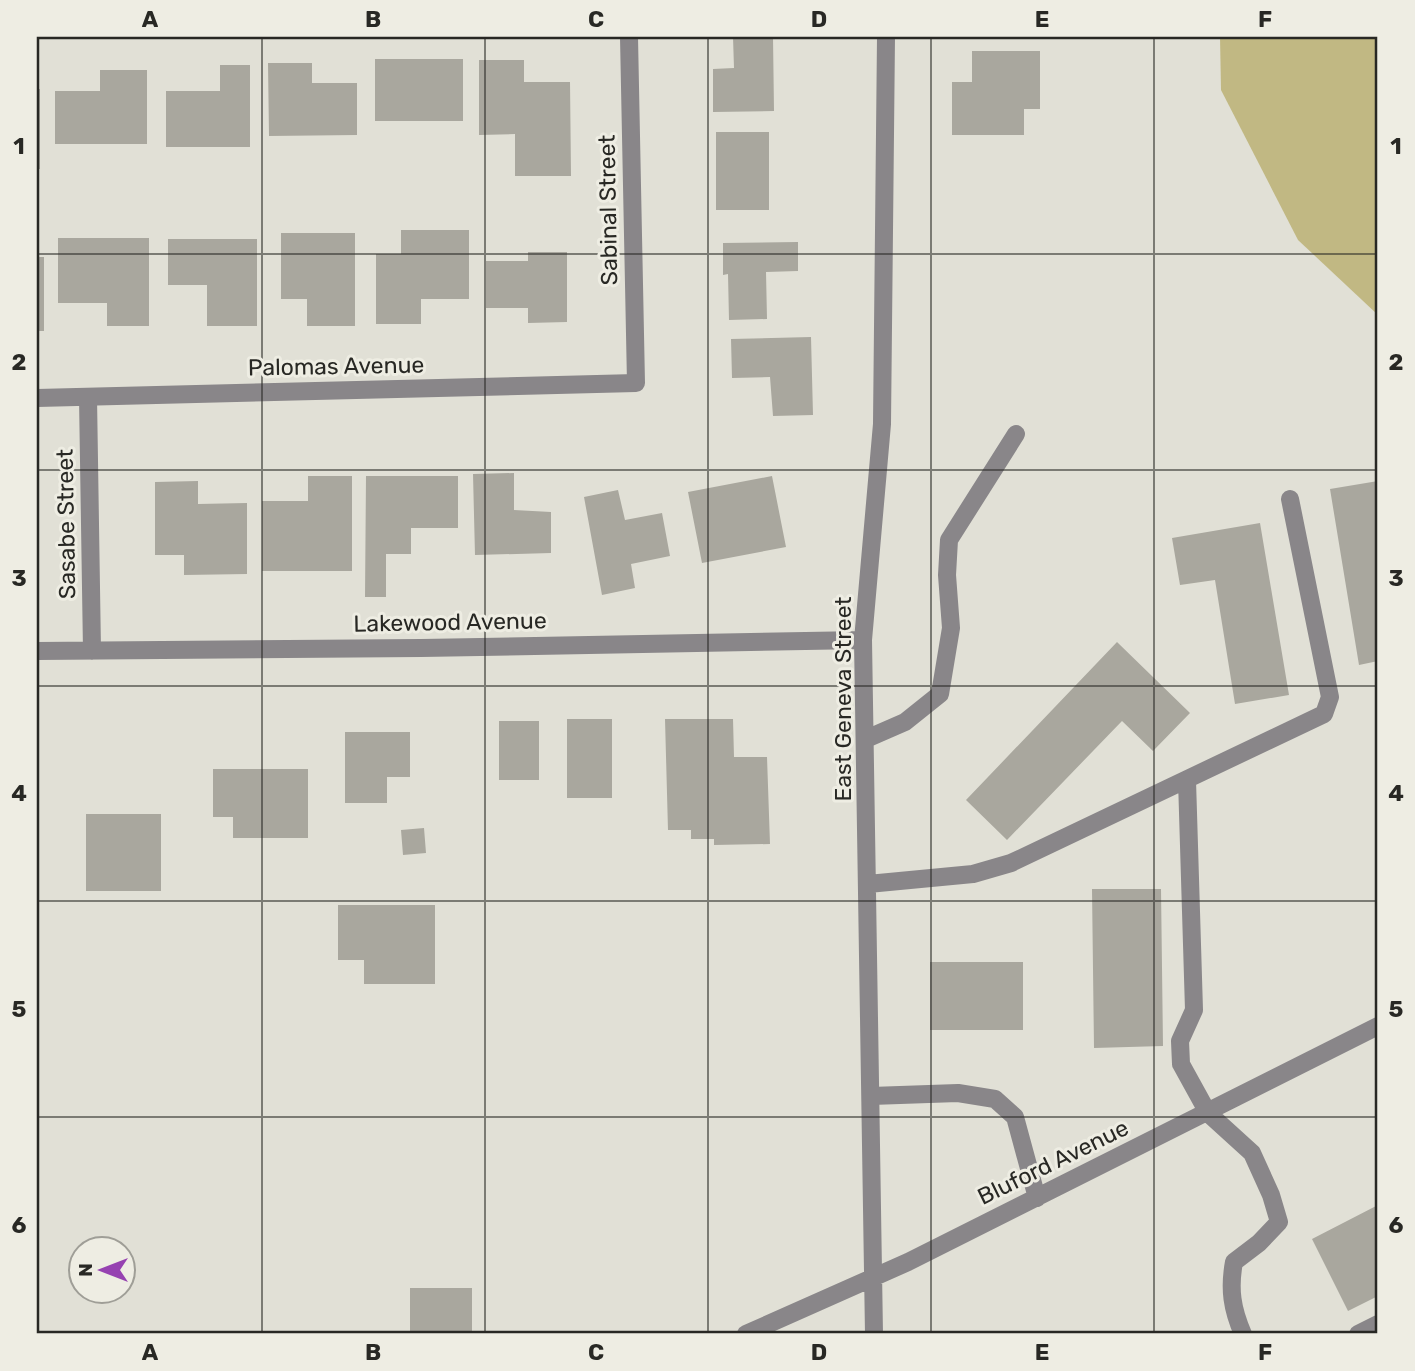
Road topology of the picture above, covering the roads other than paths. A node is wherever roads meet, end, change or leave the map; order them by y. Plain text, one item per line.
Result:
1 (629, 37) edge
2 (886, 37) edge
3 (636, 383) joint
4 (88, 397) junction
5 (37, 398) edge
6 (1016, 434) dead end
7 (1290, 499) dead end
8 (863, 639) junction
9 (37, 651) edge
10 (92, 651) junction
11 (866, 739) junction
12 (1186, 780) junction
13 (868, 884) junction
14 (1378, 1026) edge
15 (871, 1096) junction
16 (1208, 1113) junction
17 (1037, 1198) junction
18 (873, 1279) junction
19 (1378, 1324) edge
20 (746, 1334) edge
21 (874, 1334) edge
22 (1243, 1334) edge
23 (1359, 1334) edge

1 - 3 street, Sabinal Street
2 - 8 street, East Geneva Street
3 - 4 street, Palomas Avenue
4 - 5 street, Palomas Avenue
4 - 10 street, Sasabe Street
6 - 11 street
7 - 12 street
8 - 10 street, Lakewood Avenue
8 - 11 street, East Geneva Street
9 - 10 street, Lakewood Avenue
11 - 13 street, East Geneva Street
12 - 13 street
12 - 16 street
13 - 15 street, East Geneva Street
14 - 16 street, Bluford Avenue
15 - 17 street
15 - 18 street, East Geneva Street
16 - 17 street, Bluford Avenue
16 - 22 street
17 - 18 street, Bluford Avenue
18 - 20 street, Bluford Avenue
18 - 21 street, East Geneva Street
19 - 23 street

